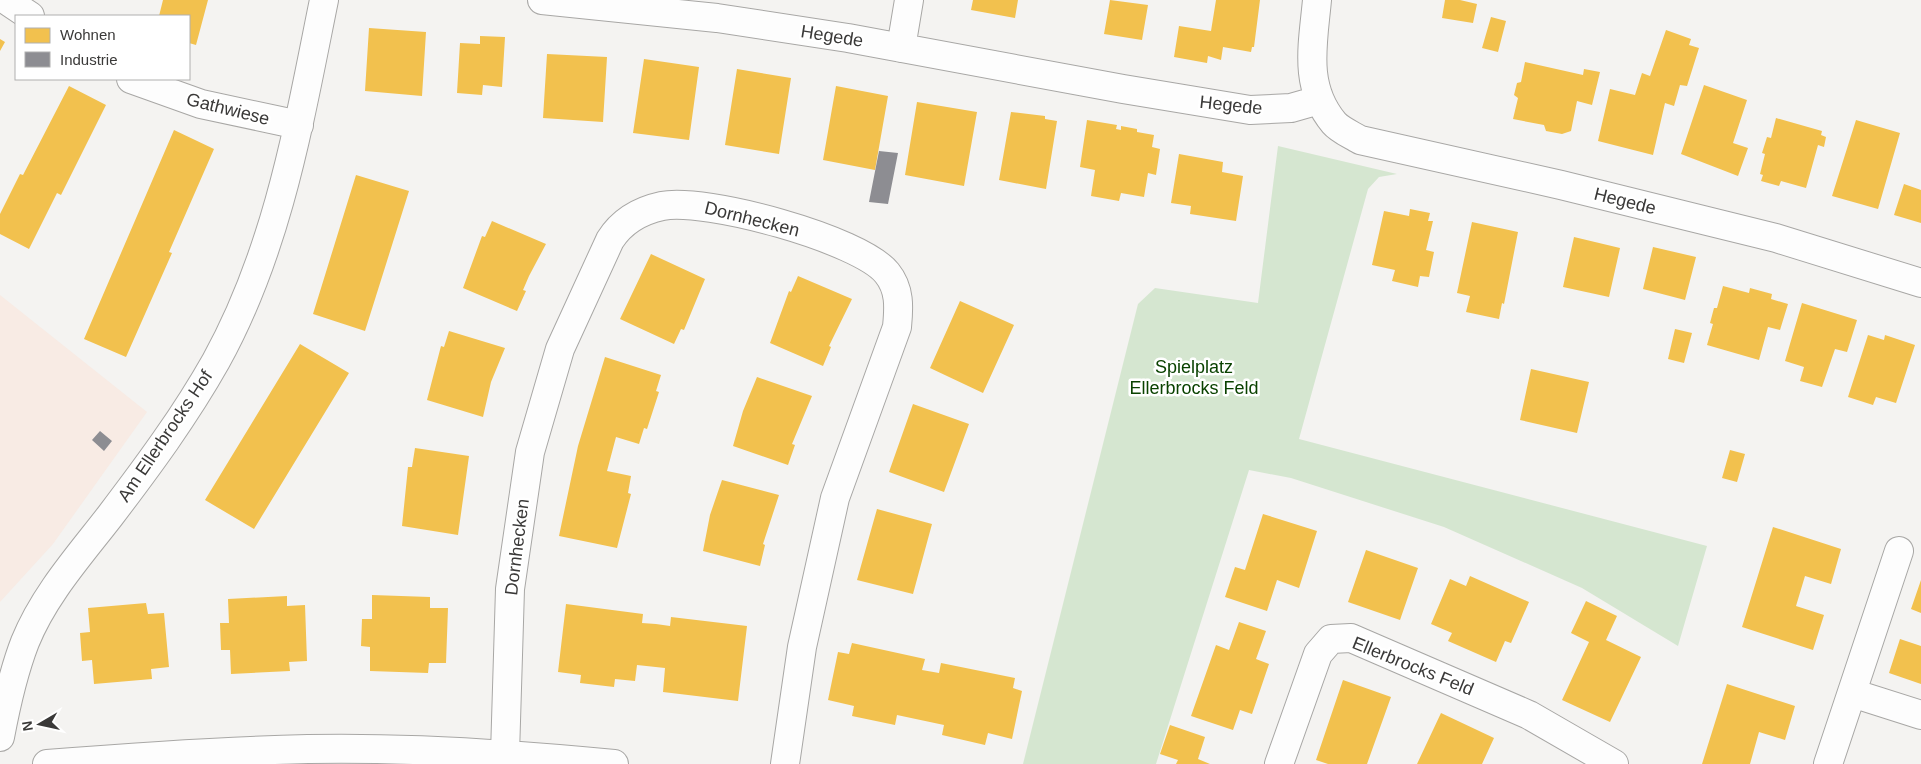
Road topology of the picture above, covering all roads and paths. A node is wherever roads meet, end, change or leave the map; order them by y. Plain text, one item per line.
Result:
1 (6, 0) edge
2 (324, 0) edge
3 (542, 0) edge
4 (909, 0) edge
5 (1317, 0) edge
6 (28, 15) edge
7 (901, 48) junction
8 (134, 80) edge
9 (1319, 100) junction
10 (299, 125) junction
11 (1921, 283) edge
12 (1899, 551) dead end
13 (1852, 693) junction
14 (1921, 715) edge
15 (0, 737) edge
16 (505, 754) junction
17 (310, 757) edge
18 (47, 764) edge
19 (614, 764) edge
20 (785, 764) edge
21 (1279, 764) edge
22 (1614, 764) edge
23 (1828, 764) edge

1 - 6 street
2 - 10 street, Am Ellerbrocks Hof
3 - 7 street, Hegede
4 - 7 street
5 - 9 street
7 - 9 street, Hegede
8 - 10 street, Gathwiese
9 - 11 street, Hegede
10 - 15 street, Am Ellerbrocks Hof
12 - 13 street
13 - 14 street
13 - 23 street
16 - 17 street
16 - 19 street
16 - 20 street, Dornhecken
17 - 18 street
21 - 22 street, Ellerbrocks Feld

